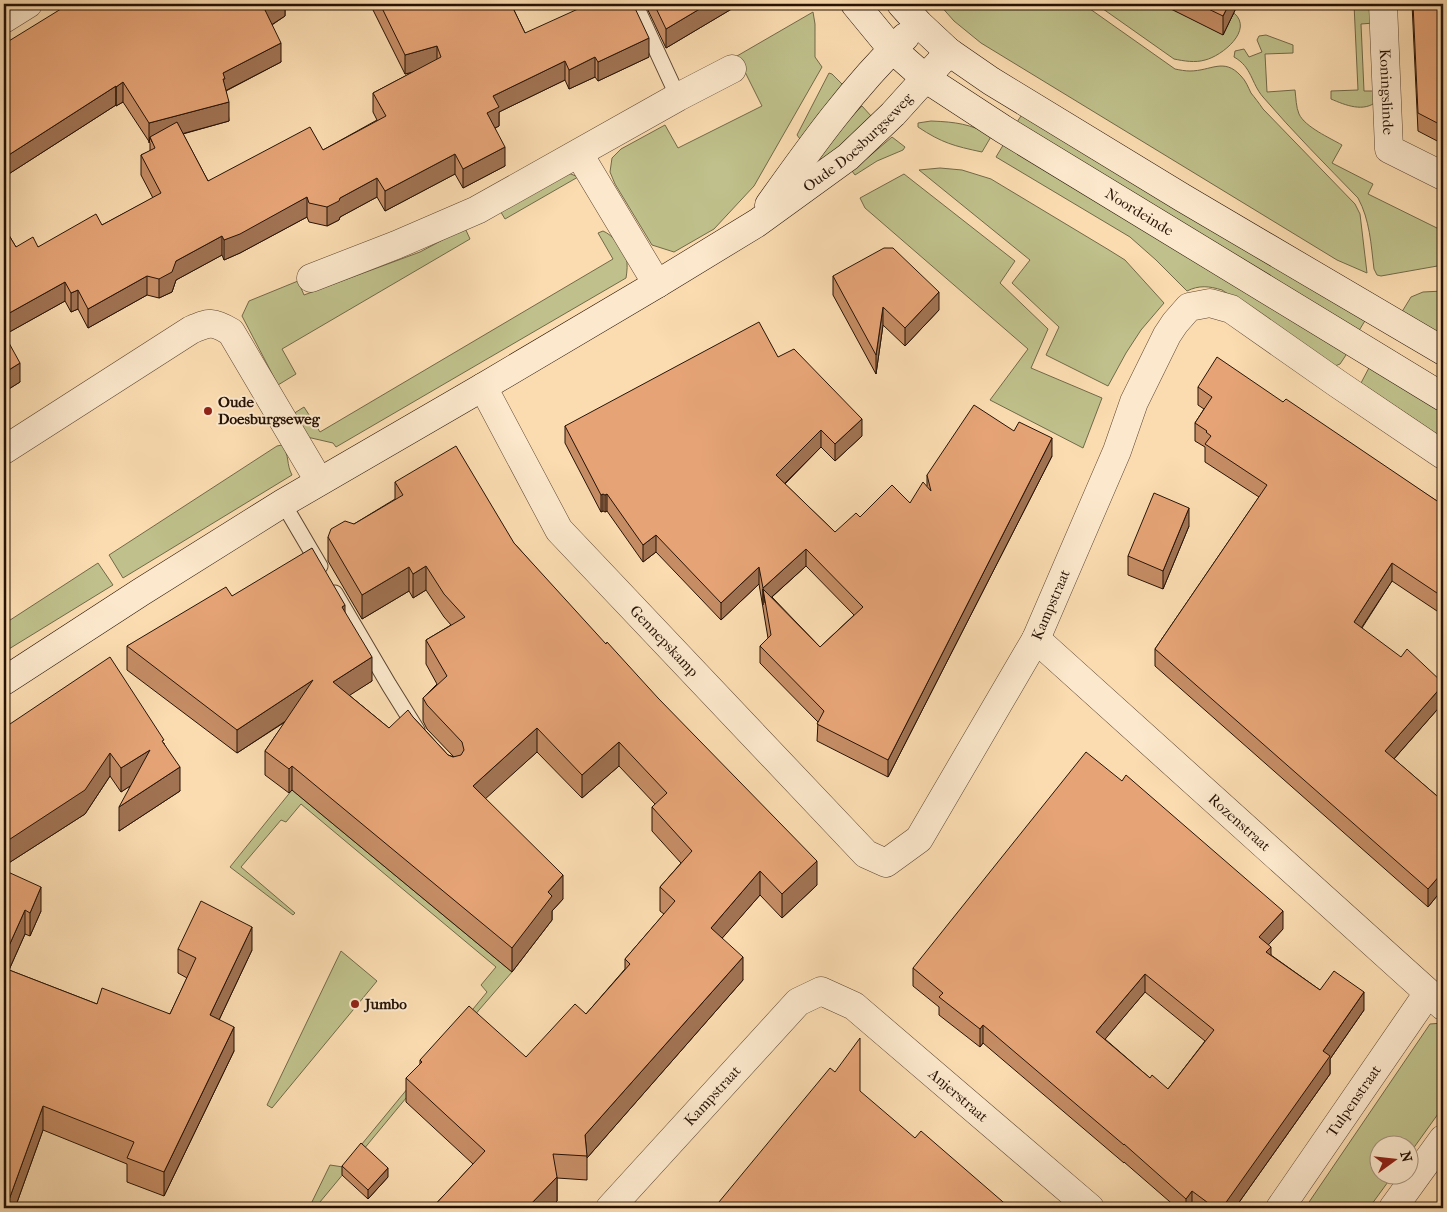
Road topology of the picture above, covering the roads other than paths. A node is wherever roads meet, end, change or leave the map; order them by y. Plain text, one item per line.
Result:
1 (28, 4) edge
2 (635, 4) edge
3 (855, 4) edge
4 (901, 4) edge
5 (1383, 4) edge
6 (4, 19) edge
7 (919, 24) junction
8 (892, 49) junction
9 (949, 52) junction
10 (732, 69) dead end
11 (925, 78) junction
12 (678, 97) junction
13 (579, 154) junction
14 (1443, 176) edge
15 (757, 223) junction
16 (311, 278) dead end
17 (657, 284) junction
18 (1443, 351) edge
19 (483, 387) junction
20 (1443, 397) edge
21 (4, 450) edge
22 (1443, 455) edge
23 (319, 481) junction
24 (283, 503) junction
25 (1036, 639) junction
26 (4, 681) edge
27 (426, 741) edge
28 (886, 863) joint
29 (821, 990) joint
30 (1436, 1000) edge
31 (1443, 1139) edge
32 (610, 1208) edge
33 (1090, 1208) edge
34 (1280, 1208) edge
35 (1393, 1208) edge

1 - 6 street
2 - 12 lane
3 - 8 street, Noordeinde
4 - 7 street
5 - 14 street, Koningslinde
7 - 8 street, Oude Doesburgseweg
7 - 9 street
8 - 11 street, Noordeinde
8 - 15 street, Oude Doesburgseweg
9 - 11 street, Oude Doesburgseweg
9 - 18 street
10 - 12 street
11 - 15 street, Oude Doesburgseweg
11 - 20 street, Noordeinde
12 - 13 street
13 - 16 street
13 - 17 street
15 - 17 street, Oude Doesburgseweg
17 - 19 street, Oude Doesburgseweg
19 - 23 street, Oude Doesburgseweg
19 - 28 street, Gennepskamp
21 - 23 street
22 - 25 street, Kampstraat
23 - 24 street, Oude Doesburgseweg
24 - 26 street, Oude Doesburgseweg
24 - 27 lane
25 - 28 street, Kampstraat
25 - 30 street, Rozenstraat
29 - 32 street, Kampstraat
29 - 33 street, Anjerstraat
30 - 34 street, Tulpenstraat
31 - 35 street

